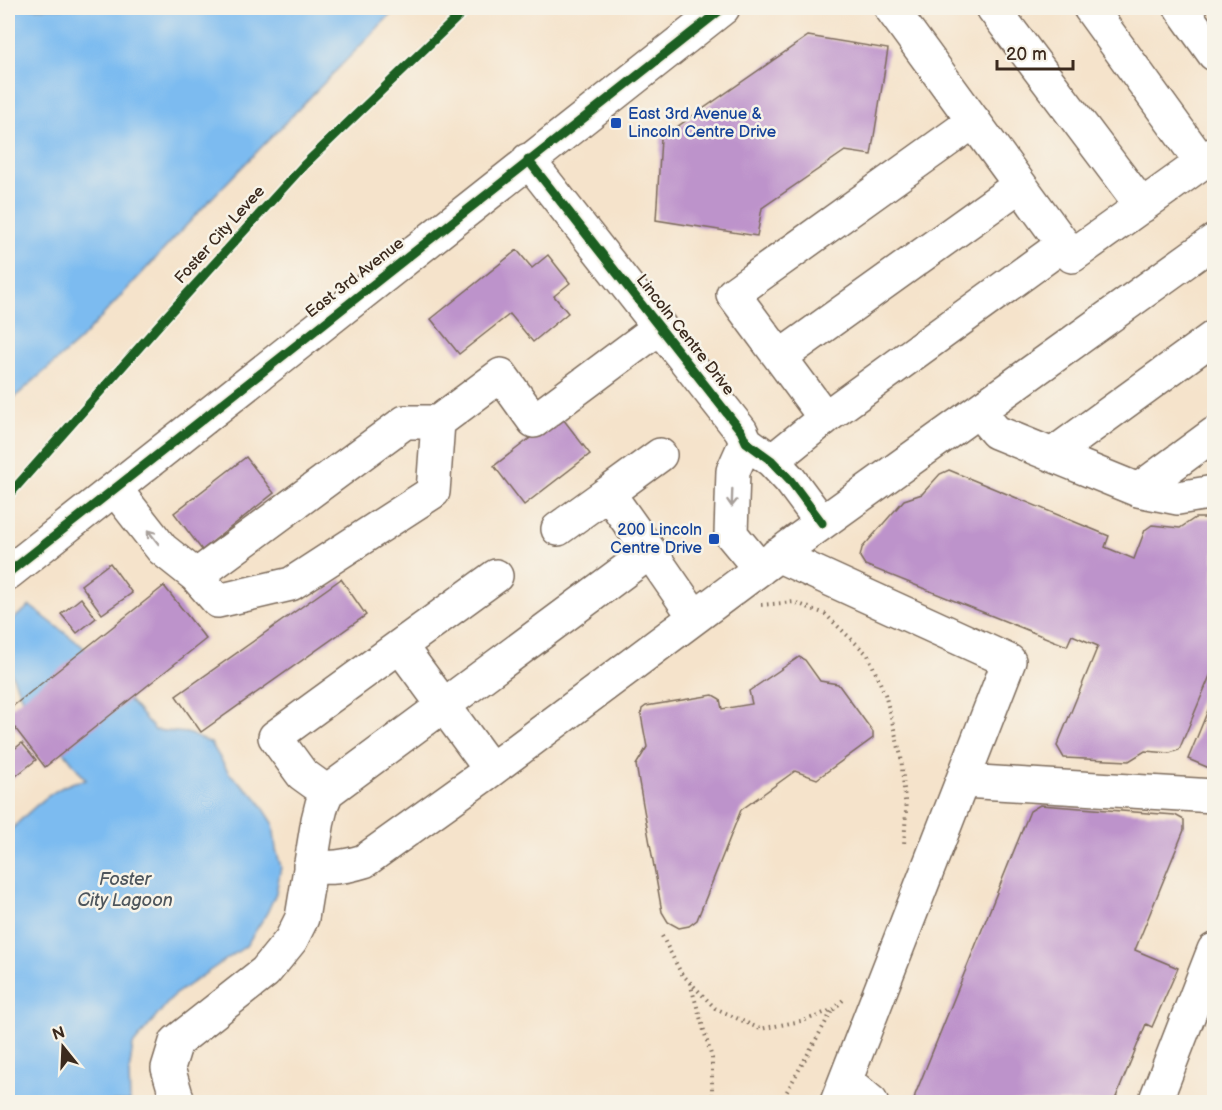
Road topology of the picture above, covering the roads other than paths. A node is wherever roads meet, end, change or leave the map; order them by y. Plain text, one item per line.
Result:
1 (723, 8) edge
2 (891, 8) edge
3 (993, 8) edge
4 (1090, 8) edge
5 (1181, 8) edge
6 (1215, 54) edge
7 (974, 121) junction
8 (1208, 158) edge
9 (528, 160) junction
10 (1020, 185) junction
11 (1142, 206) junction
12 (1215, 242) edge
13 (1064, 244) junction
14 (660, 327) junction
15 (1215, 337) edge
16 (780, 357) junction
17 (979, 412) junction
18 (825, 418) junction
19 (438, 422) junction
20 (1215, 434) edge
21 (746, 442) junction
22 (1052, 455) junction
23 (660, 456) dead end
24 (772, 460) junction
25 (114, 489) junction
26 (1138, 490) junction
27 (1215, 492) edge
28 (608, 493) junction
29 (822, 523) junction
30 (558, 530) dead end
31 (650, 552) junction
32 (769, 562) junction
33 (8, 573) edge
34 (196, 576) junction
35 (496, 576) dead end
36 (695, 617) junction
37 (399, 646) junction
38 (444, 706) junction
39 (490, 770) junction
40 (963, 781) junction
41 (327, 792) junction
42 (1215, 796) edge
43 (310, 866) junction
44 (1215, 950) edge
45 (841, 1092) edge
46 (178, 1102) edge
47 (871, 1102) edge
48 (1155, 1102) edge

1 - 9 street, East 3rd Avenue
2 - 7 street
3 - 11 street
4 - 8 street
5 - 6 street
7 - 10 street
7 - 16 street
8 - 11 street
9 - 14 street, Lincoln Centre Drive
9 - 25 street, East 3rd Avenue
10 - 13 street
10 - 16 street
11 - 13 street
12 - 17 street
13 - 18 street
14 - 19 street
14 - 21 street, Lincoln Centre Drive
15 - 22 street
16 - 18 street
17 - 22 street
17 - 29 street
18 - 24 street
19 - 34 street
19 - 34 street
20 - 26 street
21 - 24 street, Lincoln Centre Drive
21 -> 32 street
22 - 26 street
23 - 28 street
24 - 29 street, Lincoln Centre Drive
25 - 33 street, East 3rd Avenue
34 -> 25 street
26 - 27 street
28 - 30 street
28 - 31 street
29 - 32 street
31 - 36 street
31 - 38 street
32 - 36 street
32 - 40 street
35 - 37 street
36 - 39 street
37 - 38 street
37 - 41 street
38 - 39 street
38 - 41 street
39 - 43 street
40 - 42 street
40 - 45 street
41 - 43 street
43 - 46 street
44 - 48 street
45 - 47 street

